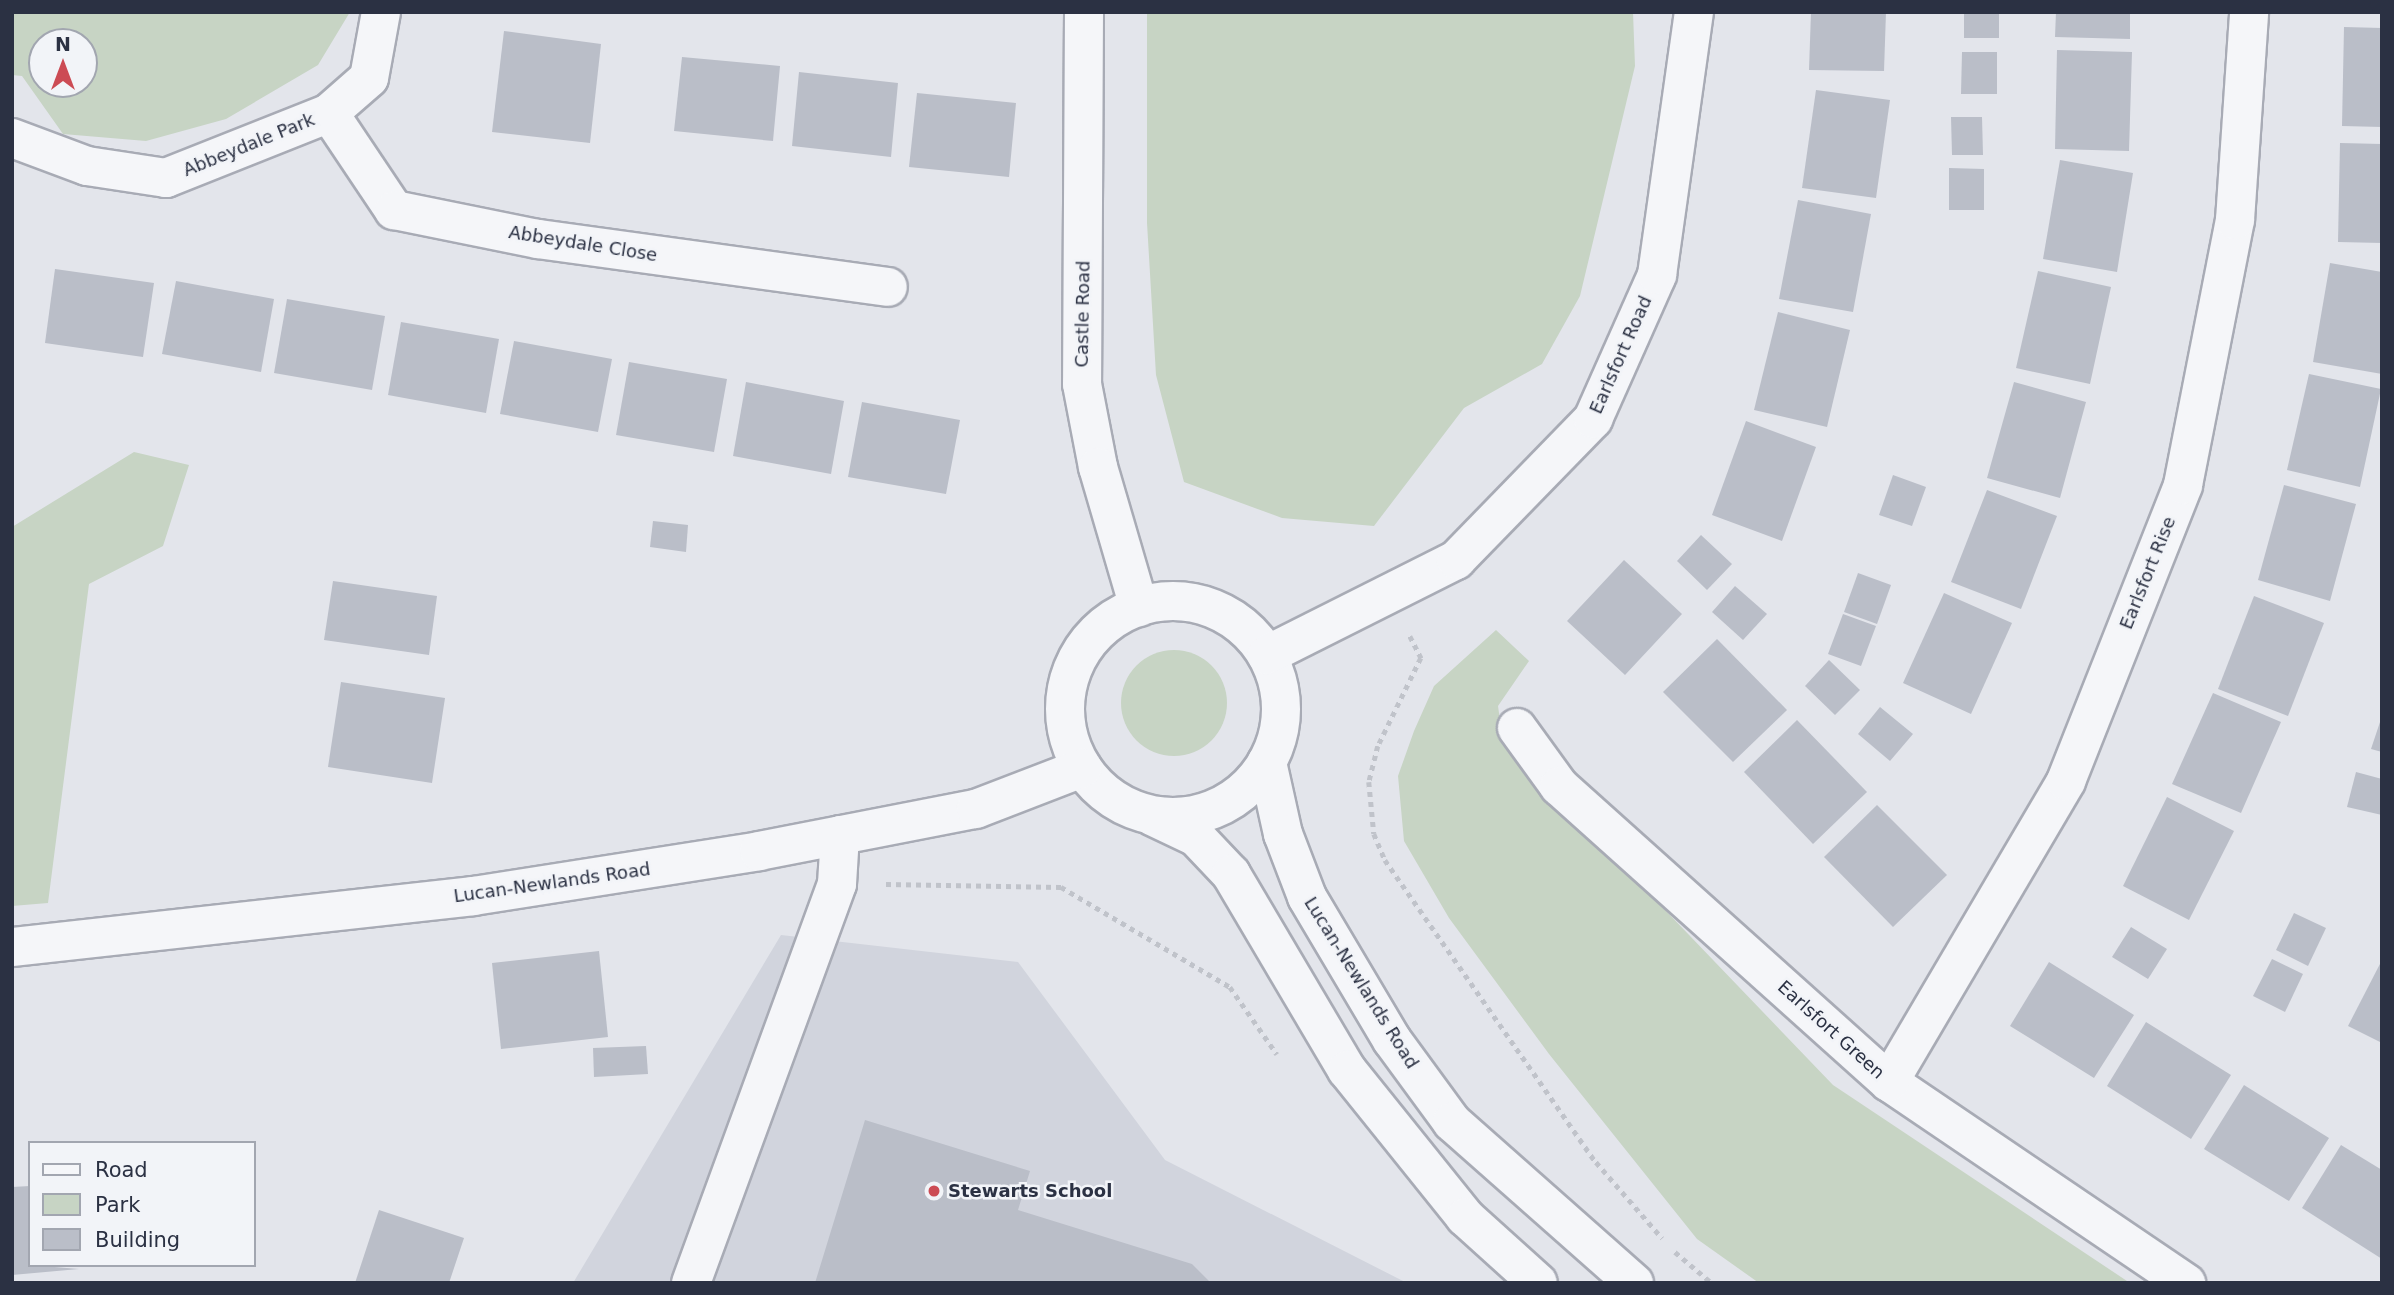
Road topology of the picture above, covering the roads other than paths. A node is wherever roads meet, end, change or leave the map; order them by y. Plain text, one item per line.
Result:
1 (381, 12) edge
2 (1084, 12) edge
3 (1694, 12) edge
4 (2249, 12) edge
5 (329, 113) junction
6 (12, 138) edge
7 (888, 287) dead end
8 (1139, 607) junction
9 (1267, 655) junction
10 (1517, 728) dead end
11 (1267, 762) junction
12 (1082, 768) junction
13 (1146, 813) junction
14 (840, 835) junction
15 (12, 947) edge
16 (1889, 1082) junction
17 (691, 1283) edge
18 (1538, 1283) edge
19 (1634, 1283) edge
20 (2186, 1283) edge

1 - 5 street, Abbeydale Park
2 - 8 street, Castle Road
3 - 9 street, Earlsfort Road
4 - 16 street, Earlsfort Rise
5 - 6 street, Abbeydale Park
5 - 7 street, Abbeydale Close
8 - 9 street, Lucan-Newlands Road
8 - 12 street, Lucan-Newlands Road
9 - 11 street, Lucan-Newlands Road
10 - 16 street, Earlsfort Green
11 - 13 street, Lucan-Newlands Road
11 - 19 street, Lucan-Newlands Road
12 - 13 street, Lucan-Newlands Road
12 - 14 street, Lucan-Newlands Road
13 - 18 street, Lucan-Newlands Road
14 - 15 street, Lucan-Newlands Road
14 - 17 street
16 - 20 street, Earlsfort Green

